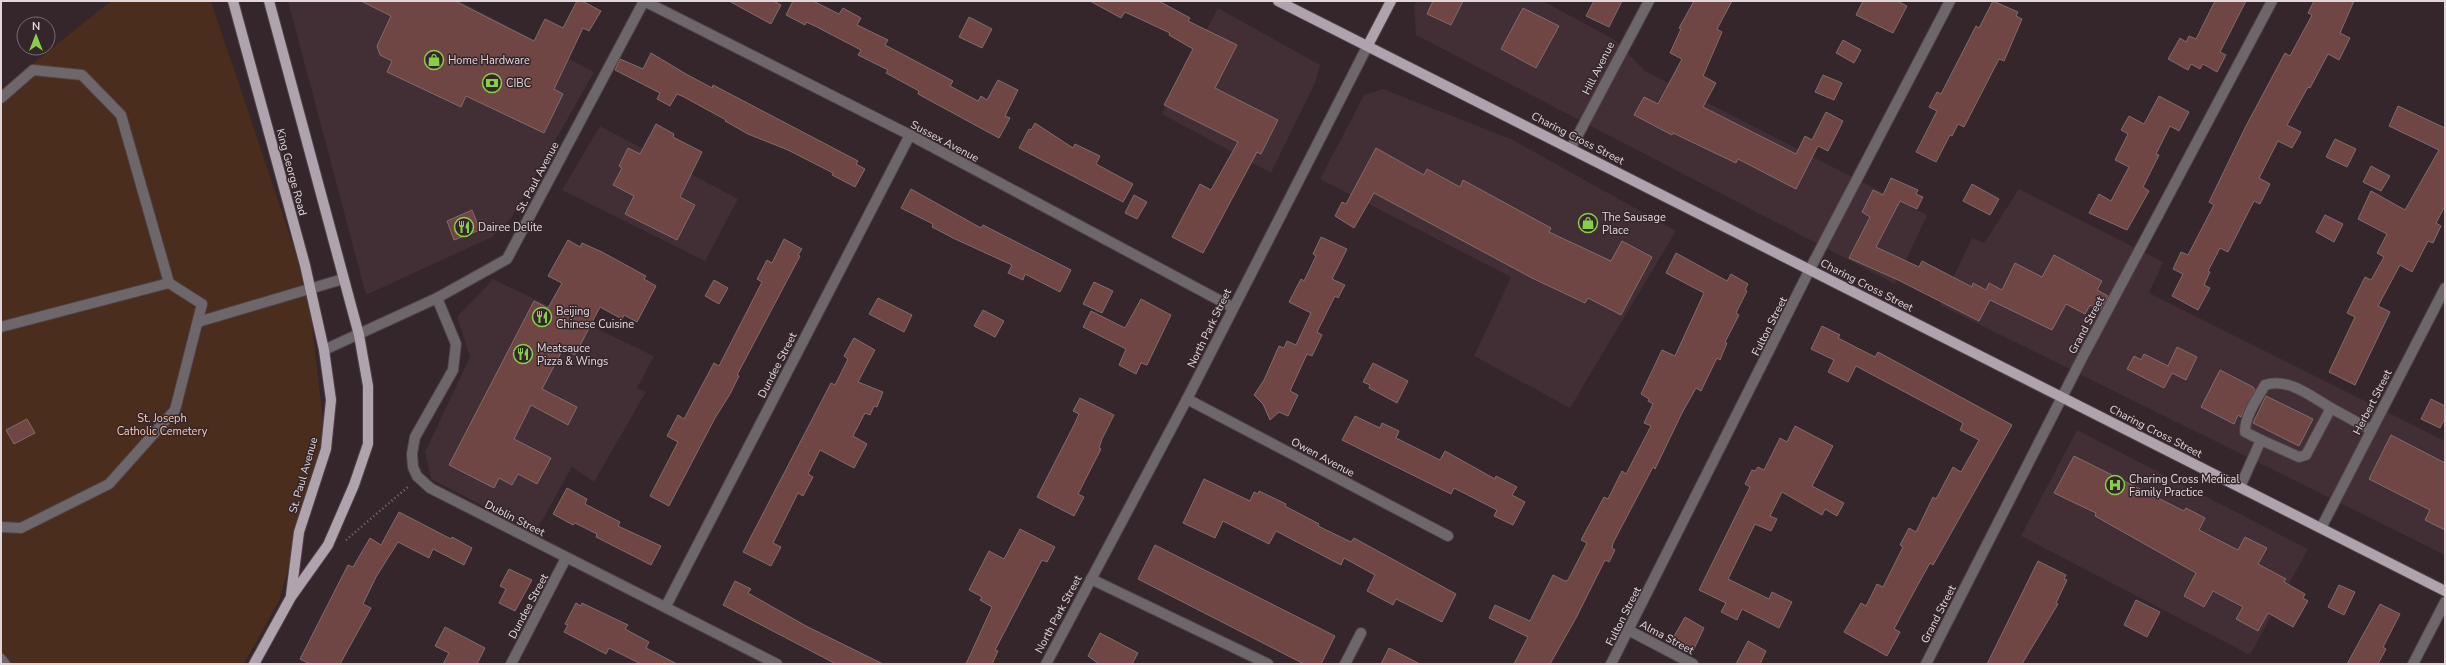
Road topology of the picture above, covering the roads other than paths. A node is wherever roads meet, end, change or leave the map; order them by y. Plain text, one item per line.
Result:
1 (233, 1) edge
2 (269, 1) edge
3 (644, 1) edge
4 (1278, 1) edge
5 (1391, 1) edge
6 (1648, 1) edge
7 (1950, 1) edge
8 (2272, 1) edge
9 (1368, 45) junction
10 (1, 98) edge
11 (910, 136) junction
12 (1571, 148) junction
13 (1810, 269) junction
14 (343, 279) junction
15 (168, 283) junction
16 (2445, 288) edge
17 (310, 289) junction
18 (437, 298) junction
19 (1232, 307) junction
20 (198, 322) junction
21 (1, 327) edge
22 (359, 336) junction
23 (324, 350) junction
24 (2062, 397) junction
25 (1187, 399) junction
26 (2331, 408) junction
27 (2371, 430) junction
28 (2261, 440) junction
29 (2240, 487) junction
30 (1, 527) edge
31 (2321, 528) junction
32 (1448, 536) dead end
33 (566, 558) junction
34 (1091, 579) junction
35 (2445, 591) edge
36 (290, 597) junction
37 (2445, 602) edge
38 (666, 606) junction
39 (1630, 631) junction
40 (1361, 633) dead end
41 (1, 659) edge
42 (5, 664) edge
43 (254, 664) edge
44 (511, 664) edge
45 (777, 664) edge
46 (1046, 664) edge
47 (1268, 664) edge
48 (1345, 664) edge
49 (1611, 664) edge
50 (1693, 664) edge
51 (1926, 664) edge
52 (2413, 664) edge

1 - 17 main road, King George Road
2 - 14 main road, King George Road
3 - 11 street, Sussex Avenue
3 - 18 street, St. Paul Avenue
4 - 9 main road, Charing Cross Street
5 - 9 main road, North Park Street
6 - 12 street, Hill Avenue
7 - 13 street, Fulton Street
8 - 24 street, Grand Street
9 - 12 main road, Charing Cross Street
9 - 19 street, North Park Street
10 - 15 street
11 - 19 street, Sussex Avenue
11 - 38 street, Dundee Street
12 - 13 main road, Charing Cross Street
13 - 24 main road, Charing Cross Street
13 - 39 street, Fulton Street
14 - 17 street
14 - 22 main road, King George Road
15 - 20 street
15 - 21 street
16 - 27 street, Herbert Street
17 - 20 street
17 - 23 main road, King George Road
18 - 22 street, St. Paul Avenue
18 - 33 street, Dublin Street
19 - 25 street, North Park Street
20 - 30 street
22 - 23 street, St. Paul Avenue
22 - 36 main road, St. Paul Avenue
23 - 36 main road, St. Paul Avenue
24 - 29 main road, Charing Cross Street
24 - 51 street, Grand Street
25 - 32 street, Owen Avenue
25 - 34 street, North Park Street
26 - 27 street
26 - 28 street
26 - 28 street
27 - 31 street, Herbert Street
28 - 29 street
29 - 31 main road, Charing Cross Street
31 - 35 main road, Charing Cross Street
33 - 38 street, Dublin Street
33 - 44 street, Dundee Street
34 - 46 street, North Park Street
34 - 47 street
36 - 43 main road, St. Paul Avenue
37 - 52 street
38 - 45 street, Dublin Street
39 - 49 street, Fulton Street
39 - 50 street, Alma Street
40 - 48 street
41 - 42 street

